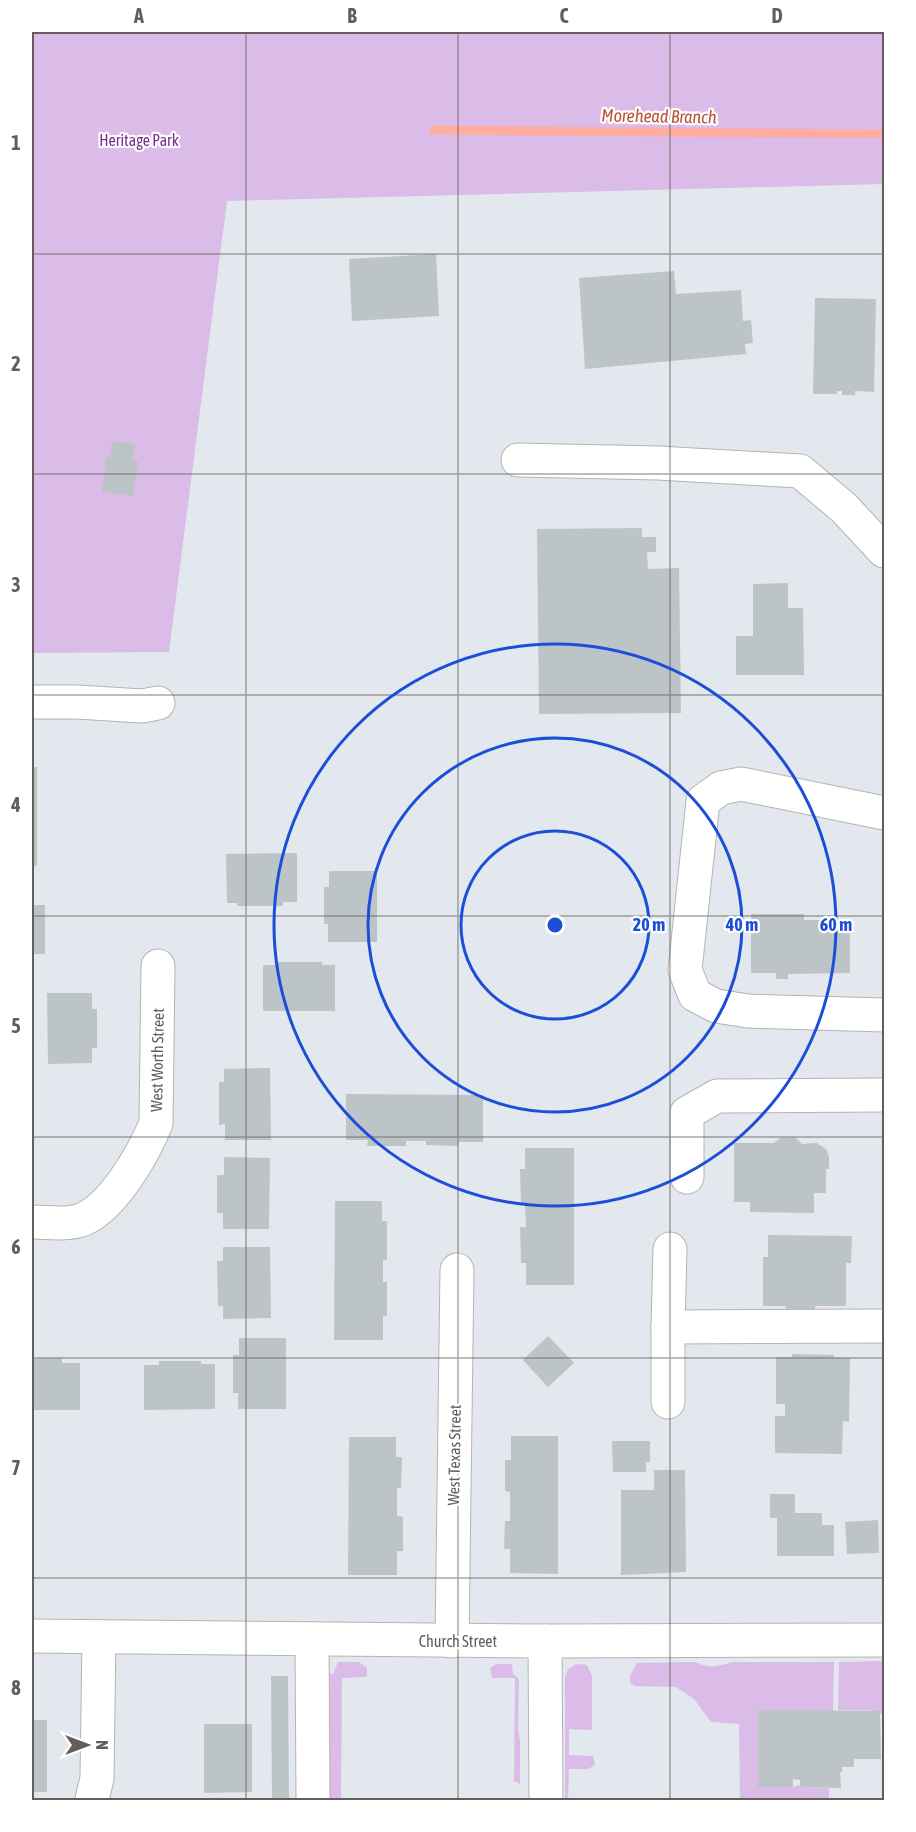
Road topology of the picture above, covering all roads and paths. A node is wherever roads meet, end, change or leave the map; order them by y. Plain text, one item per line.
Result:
1 (518, 460) dead end
2 (885, 551) edge
3 (32, 702) edge
4 (158, 703) dead end
5 (885, 813) edge
6 (158, 966) dead end
7 (885, 1015) edge
8 (885, 1095) edge
9 (687, 1177) dead end
10 (32, 1222) edge
11 (670, 1249) dead end
12 (457, 1270) dead end
13 (885, 1326) edge
14 (668, 1327) junction
15 (668, 1402) dead end
16 (32, 1636) edge
17 (99, 1637) junction
18 (312, 1639) junction
19 (885, 1640) edge
20 (452, 1641) junction
21 (545, 1641) junction
22 (92, 1800) edge
23 (314, 1800) edge
24 (546, 1800) edge

1 - 2 street
3 - 4 street
5 - 7 street
6 - 10 street, West Worth Street
8 - 9 street
11 - 14 street
12 - 20 street, West Texas Street
13 - 14 street
14 - 15 street
16 - 17 street, Church Street
17 - 18 street, Church Street
17 - 22 street
18 - 20 street, Church Street
18 - 23 street
19 - 21 street, Church Street
20 - 21 street, Church Street
21 - 24 street

